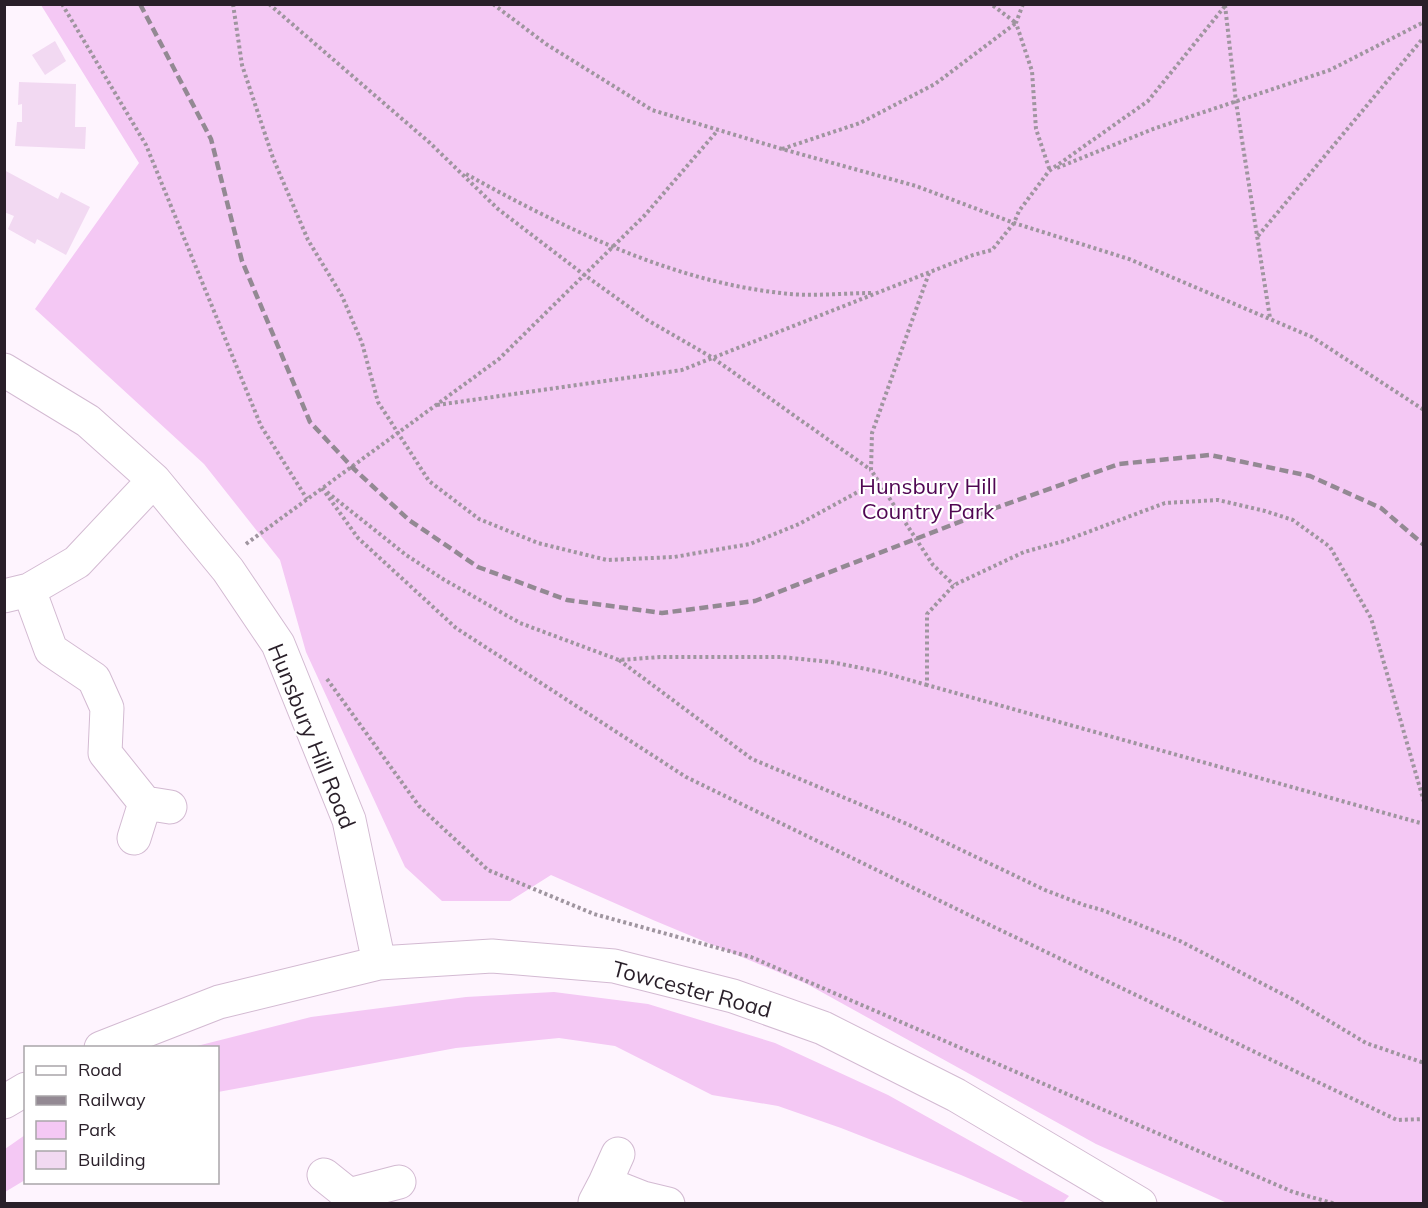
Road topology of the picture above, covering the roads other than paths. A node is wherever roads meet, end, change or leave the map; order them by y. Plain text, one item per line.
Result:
1 (4, 370) edge
2 (154, 480) junction
3 (17, 593) edge
4 (134, 838) dead end
5 (379, 963) junction
6 (104, 1046) edge
7 (24, 1090) edge
8 (4, 1102) edge
9 (618, 1154) dead end
10 (324, 1175) dead end
11 (399, 1182) dead end
12 (348, 1199) edge
13 (668, 1203) edge
14 (1140, 1203) edge

1 - 2 street, Hunsbury Hill Road
2 - 3 street
2 - 5 street, Hunsbury Hill Road
3 - 4 street
5 - 6 street, Towcester Road
5 - 14 street, Towcester Road
7 - 8 street
9 - 13 street
10 - 12 street
11 - 12 street

